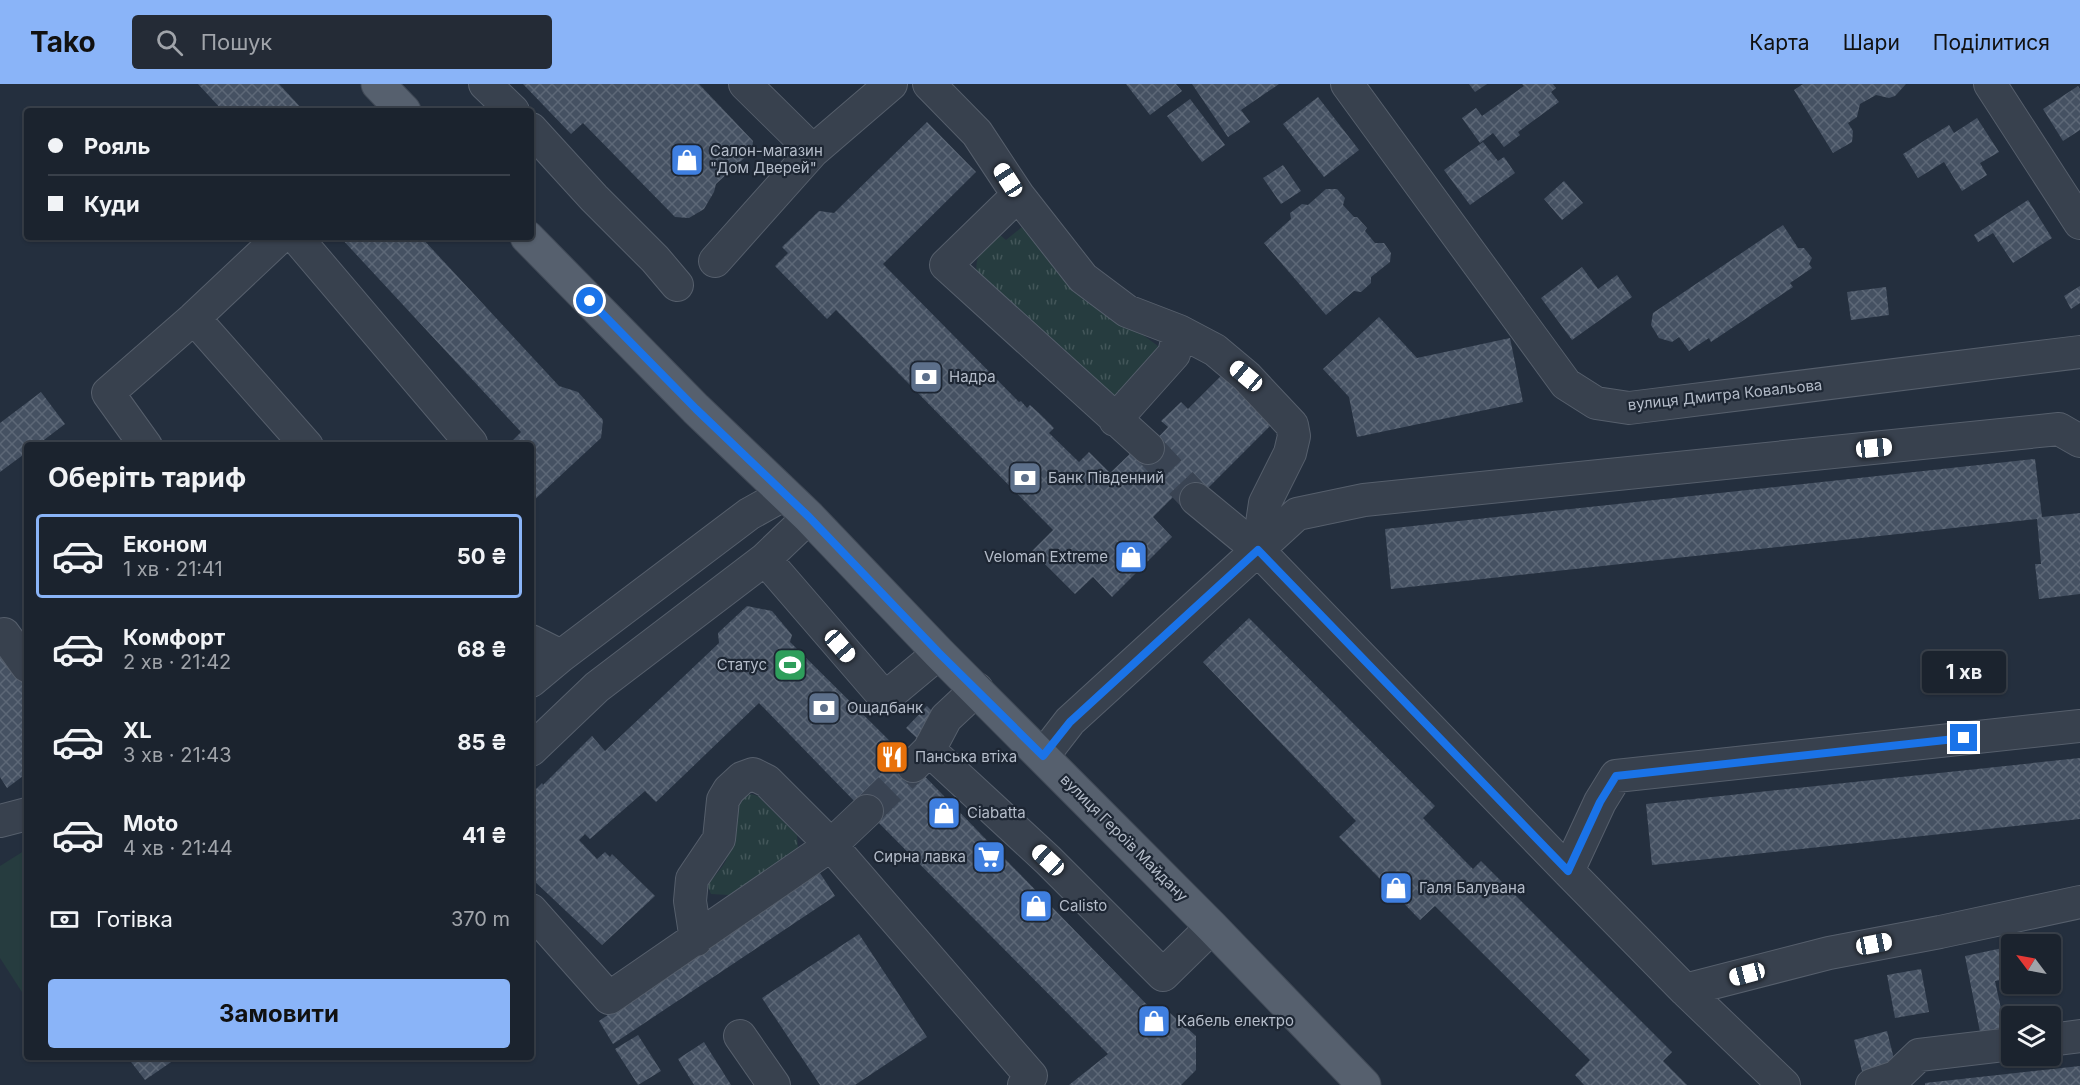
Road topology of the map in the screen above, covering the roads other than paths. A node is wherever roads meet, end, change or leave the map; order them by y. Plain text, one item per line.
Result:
1 (378, 84) edge
2 (485, 84) edge
3 (745, 84) edge
4 (891, 84) edge
5 (929, 84) edge
6 (1347, 84) edge
7 (1990, 84) edge
8 (401, 108) edge
9 (510, 108) edge
10 (534, 132) edge
11 (813, 151) junction
12 (1018, 195) junction
13 (2080, 223) edge
14 (277, 240) edge
15 (299, 240) edge
16 (530, 240) edge
17 (716, 261) dead end
18 (677, 285) dead end
19 (194, 318) junction
20 (1179, 331) junction
21 (2080, 352) edge
22 (1115, 420) junction
23 (2080, 441) edge
24 (143, 442) edge
25 (303, 442) edge
26 (470, 442) edge
27 (1148, 448) tunnel mouth
28 (784, 494) junction
29 (1196, 499) tunnel mouth
30 (809, 517) junction
31 (1258, 550) junction
32 (765, 559) junction
33 (4, 634) dead end
34 (534, 642) edge
35 (939, 653) junction
36 (561, 656) junction
37 (24, 662) edge
38 (534, 678) edge
39 (977, 690) junction
40 (2080, 726) edge
41 (534, 747) edge
42 (1043, 756) junction
43 (867, 811) tunnel mouth
44 (24, 815) edge
45 (0, 821) edge
46 (831, 845) junction
47 (1568, 871) junction
48 (2080, 902) edge
49 (534, 913) edge
50 (1212, 927) junction
51 (696, 940) junction
52 (1685, 990) junction
53 (740, 1036) dead end
54 (2080, 1036) edge
55 (2061, 1039) edge
56 (2001, 1045) edge
57 (1359, 1084) edge
58 (774, 1085) edge
59 (1024, 1085) edge
60 (1784, 1085) edge
61 (1872, 1085) edge

1 - 8 main road
2 - 9 street
3 - 11 street
4 - 11 street
5 - 12 street
6 - 21 street, вулиця Дмитра Ковальова
7 - 13 street
10 - 18 street
11 - 17 street
12 - 20 street
12 - 22 street
14 - 19 street
15 - 26 street
16 - 28 main road, вулиця Героїв Майдану
19 - 24 street
19 - 25 street
20 - 22 street
20 - 31 street
22 - 27 street
23 - 31 street
28 - 30 main road, вулиця Героїв Майдану
28 - 36 street
29 - 31 street
30 - 32 street
30 - 35 main road, вулиця Героїв Майдану
31 - 42 street
31 - 47 street
32 - 35 street
32 - 41 street
33 - 37 street
34 - 36 street
35 - 39 main road, вулиця Героїв Майдану
36 - 38 street
39 - 42 main road, вулиця Героїв Майдану
39 - 50 street
40 - 47 street
42 - 50 main road, вулиця Героїв Майдану
43 - 46 street
44 - 45 street
46 - 51 street
46 - 51 street
46 - 59 street
47 - 52 street
48 - 52 street
49 - 51 street
50 - 57 main road, вулиця Героїв Майдану
52 - 60 street
53 - 58 street
54 - 55 street
56 - 61 street

